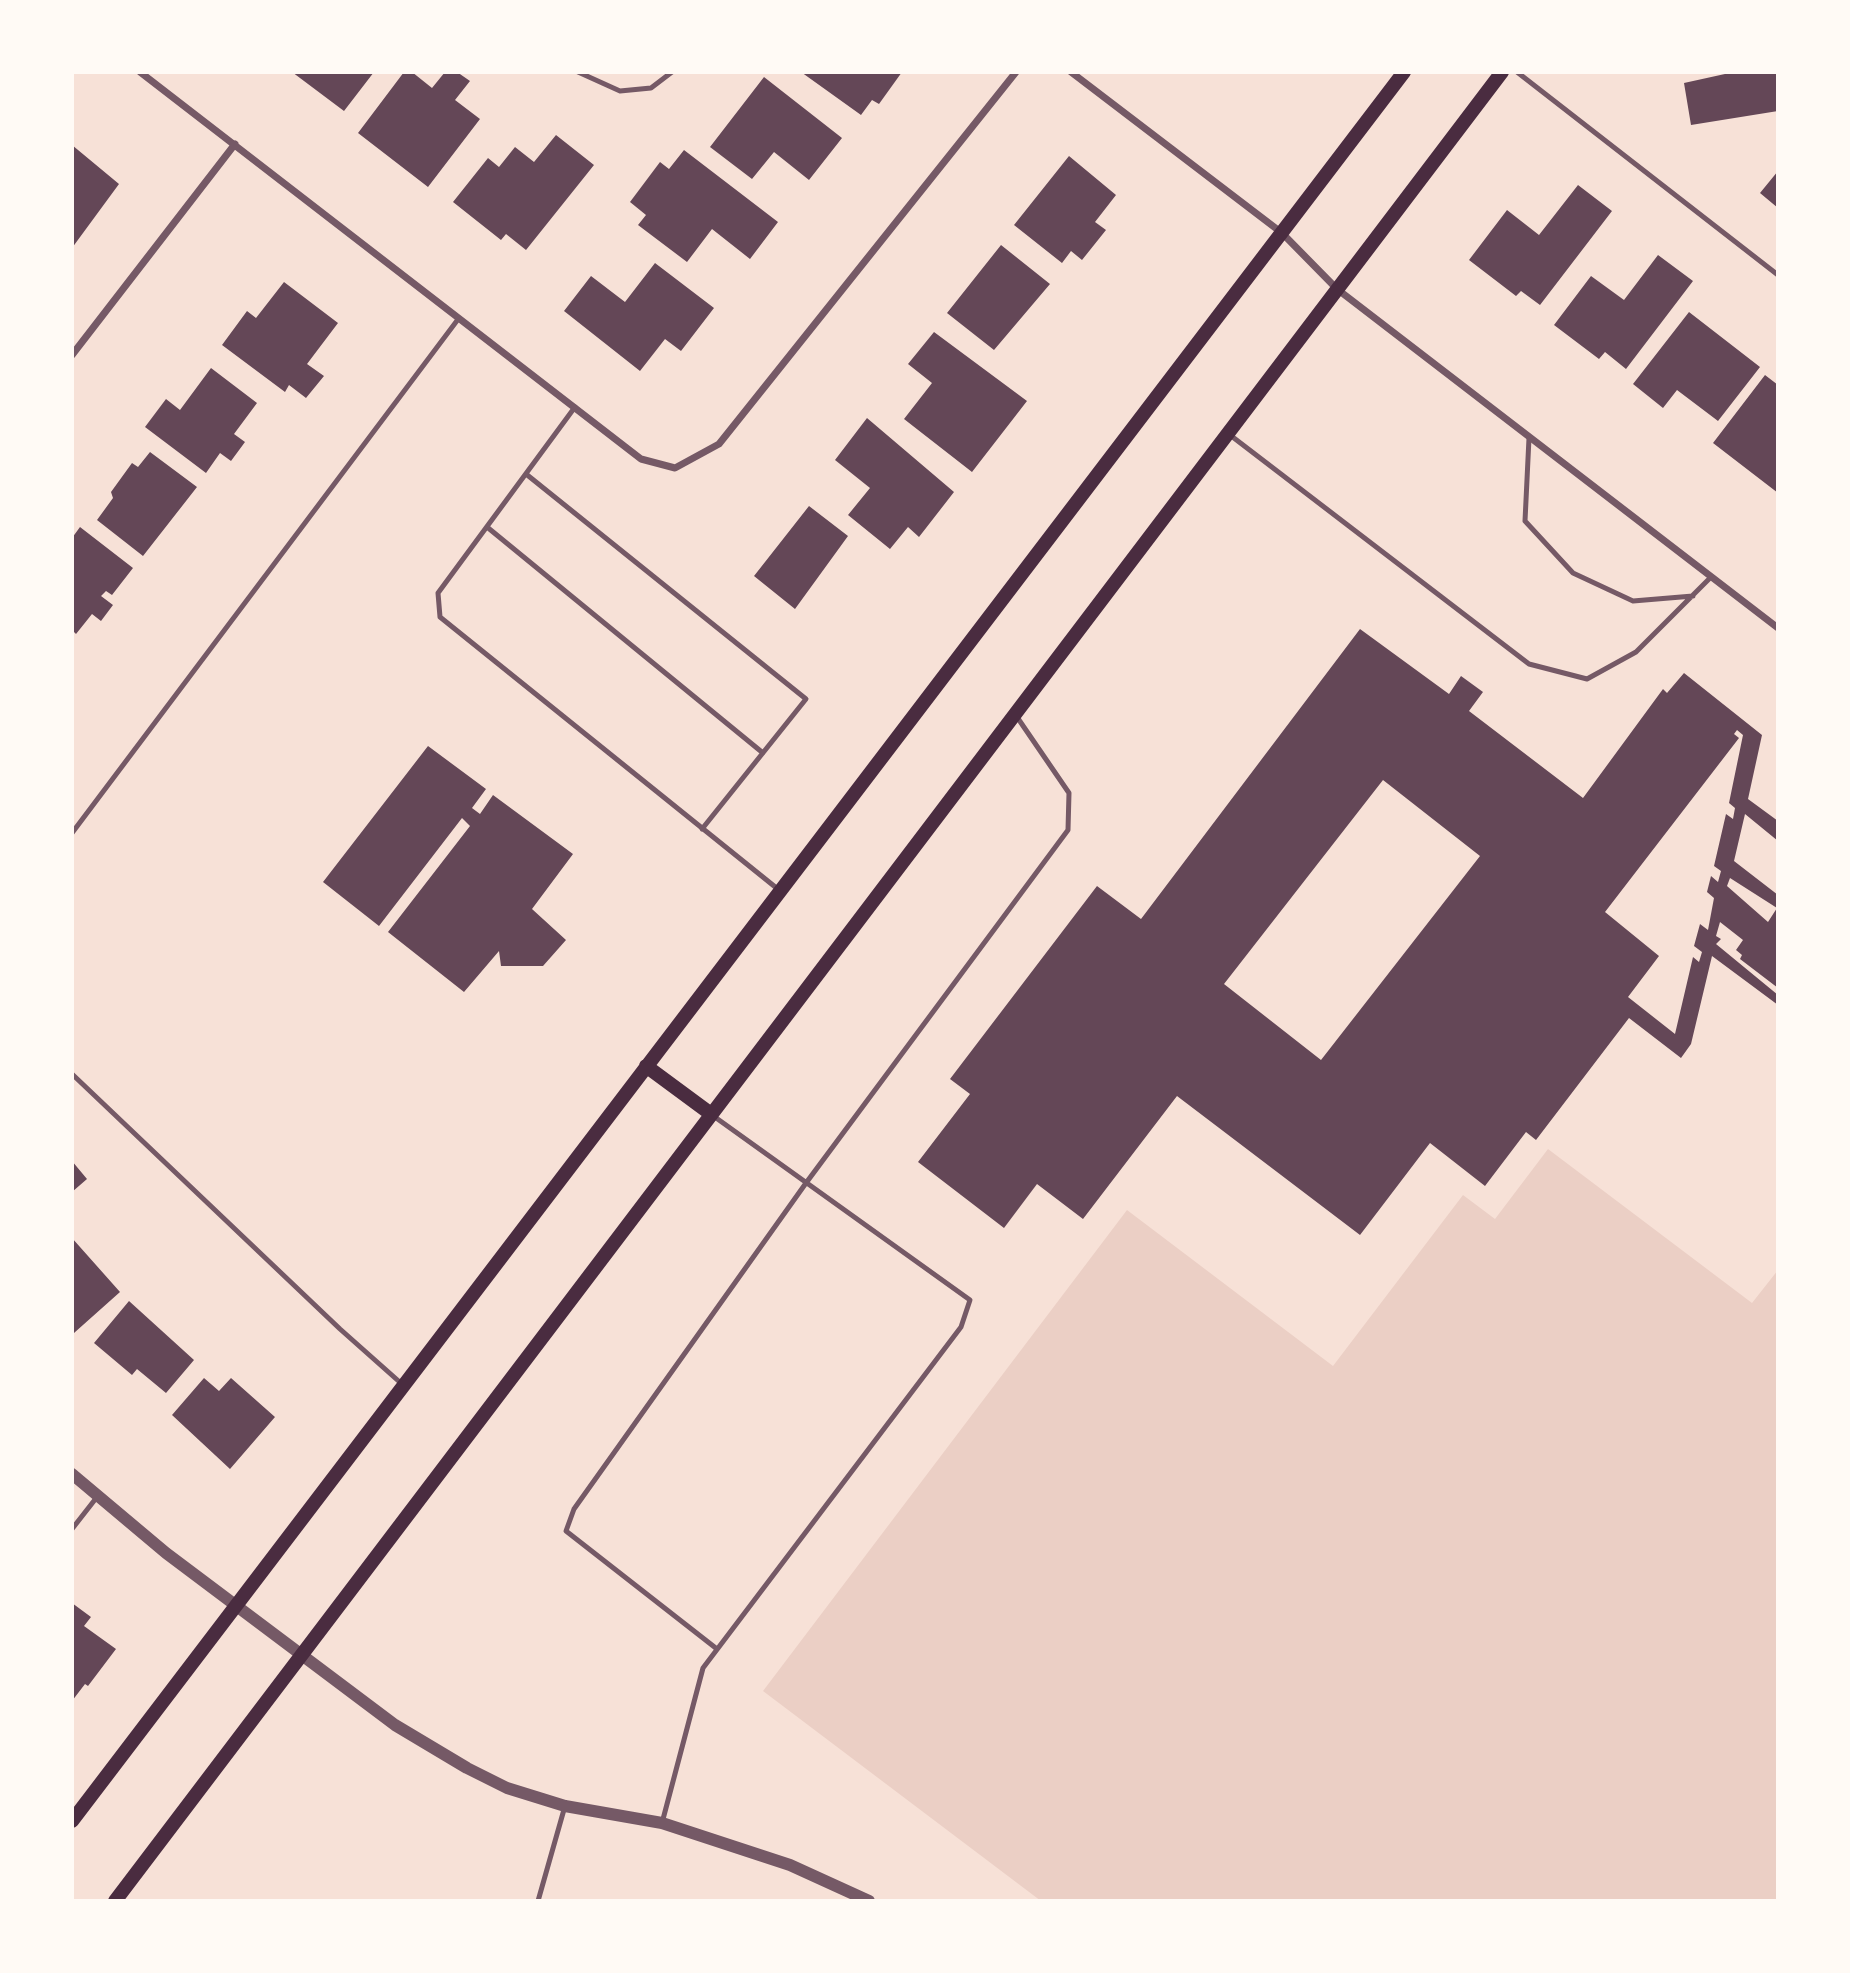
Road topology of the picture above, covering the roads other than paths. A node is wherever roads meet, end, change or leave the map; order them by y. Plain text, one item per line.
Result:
1 (140, 72) edge
2 (578, 72) edge
3 (672, 72) edge
4 (1016, 72) edge
5 (1071, 72) edge
6 (1404, 72) edge
7 (1502, 72) edge
8 (1517, 72) edge
9 (235, 144) junction
10 (1282, 233) junction
11 (1778, 275) edge
12 (1337, 289) junction
13 (460, 318) junction
14 (72, 355) edge
15 (575, 407) junction
16 (1227, 434) junction
17 (1529, 438) junction
18 (526, 474) junction
19 (487, 527) junction
20 (1711, 577) junction
21 (1693, 596) junction
22 (1778, 628) edge
23 (1015, 714) junction
24 (763, 753) junction
25 (702, 829) junction
26 (72, 833) edge
27 (780, 891) junction
28 (646, 1066) junction
29 (72, 1074) edge
30 (711, 1114) junction
31 (806, 1183) junction
32 (403, 1385) junction
33 (72, 1474) edge
34 (97, 1497) junction
35 (72, 1529) edge
36 (235, 1604) junction
37 (717, 1649) junction
38 (302, 1653) junction
39 (565, 1806) junction
40 (72, 1821) edge
41 (662, 1824) junction
42 (115, 1901) edge
43 (538, 1901) edge
44 (869, 1901) edge

1 - 9 street
2 - 3 lane
4 - 15 street
5 - 10 street
6 - 10 main road
7 - 12 main road
8 - 11 lane
9 - 13 street
9 - 14 street
10 - 12 street
10 - 27 main road
12 - 16 main road
12 - 17 street
13 - 15 street
13 - 26 lane
15 - 18 lane
16 - 21 lane
16 - 23 main road
17 - 20 street
17 - 21 lane
18 - 19 lane
18 - 24 lane
19 - 24 lane
19 - 25 lane
20 - 21 lane
20 - 22 street
23 - 30 main road
23 - 31 lane
24 - 25 lane
25 - 27 lane
27 - 28 main road
28 - 30 main road
28 - 32 main road
29 - 32 lane
30 - 31 lane
30 - 38 main road
31 - 37 lane
31 - 37 lane
32 - 36 main road
33 - 34 street
34 - 35 lane
34 - 36 street
36 - 38 street
36 - 40 main road
37 - 41 lane
38 - 39 street
38 - 42 main road
39 - 41 street
39 - 43 lane
41 - 44 street

